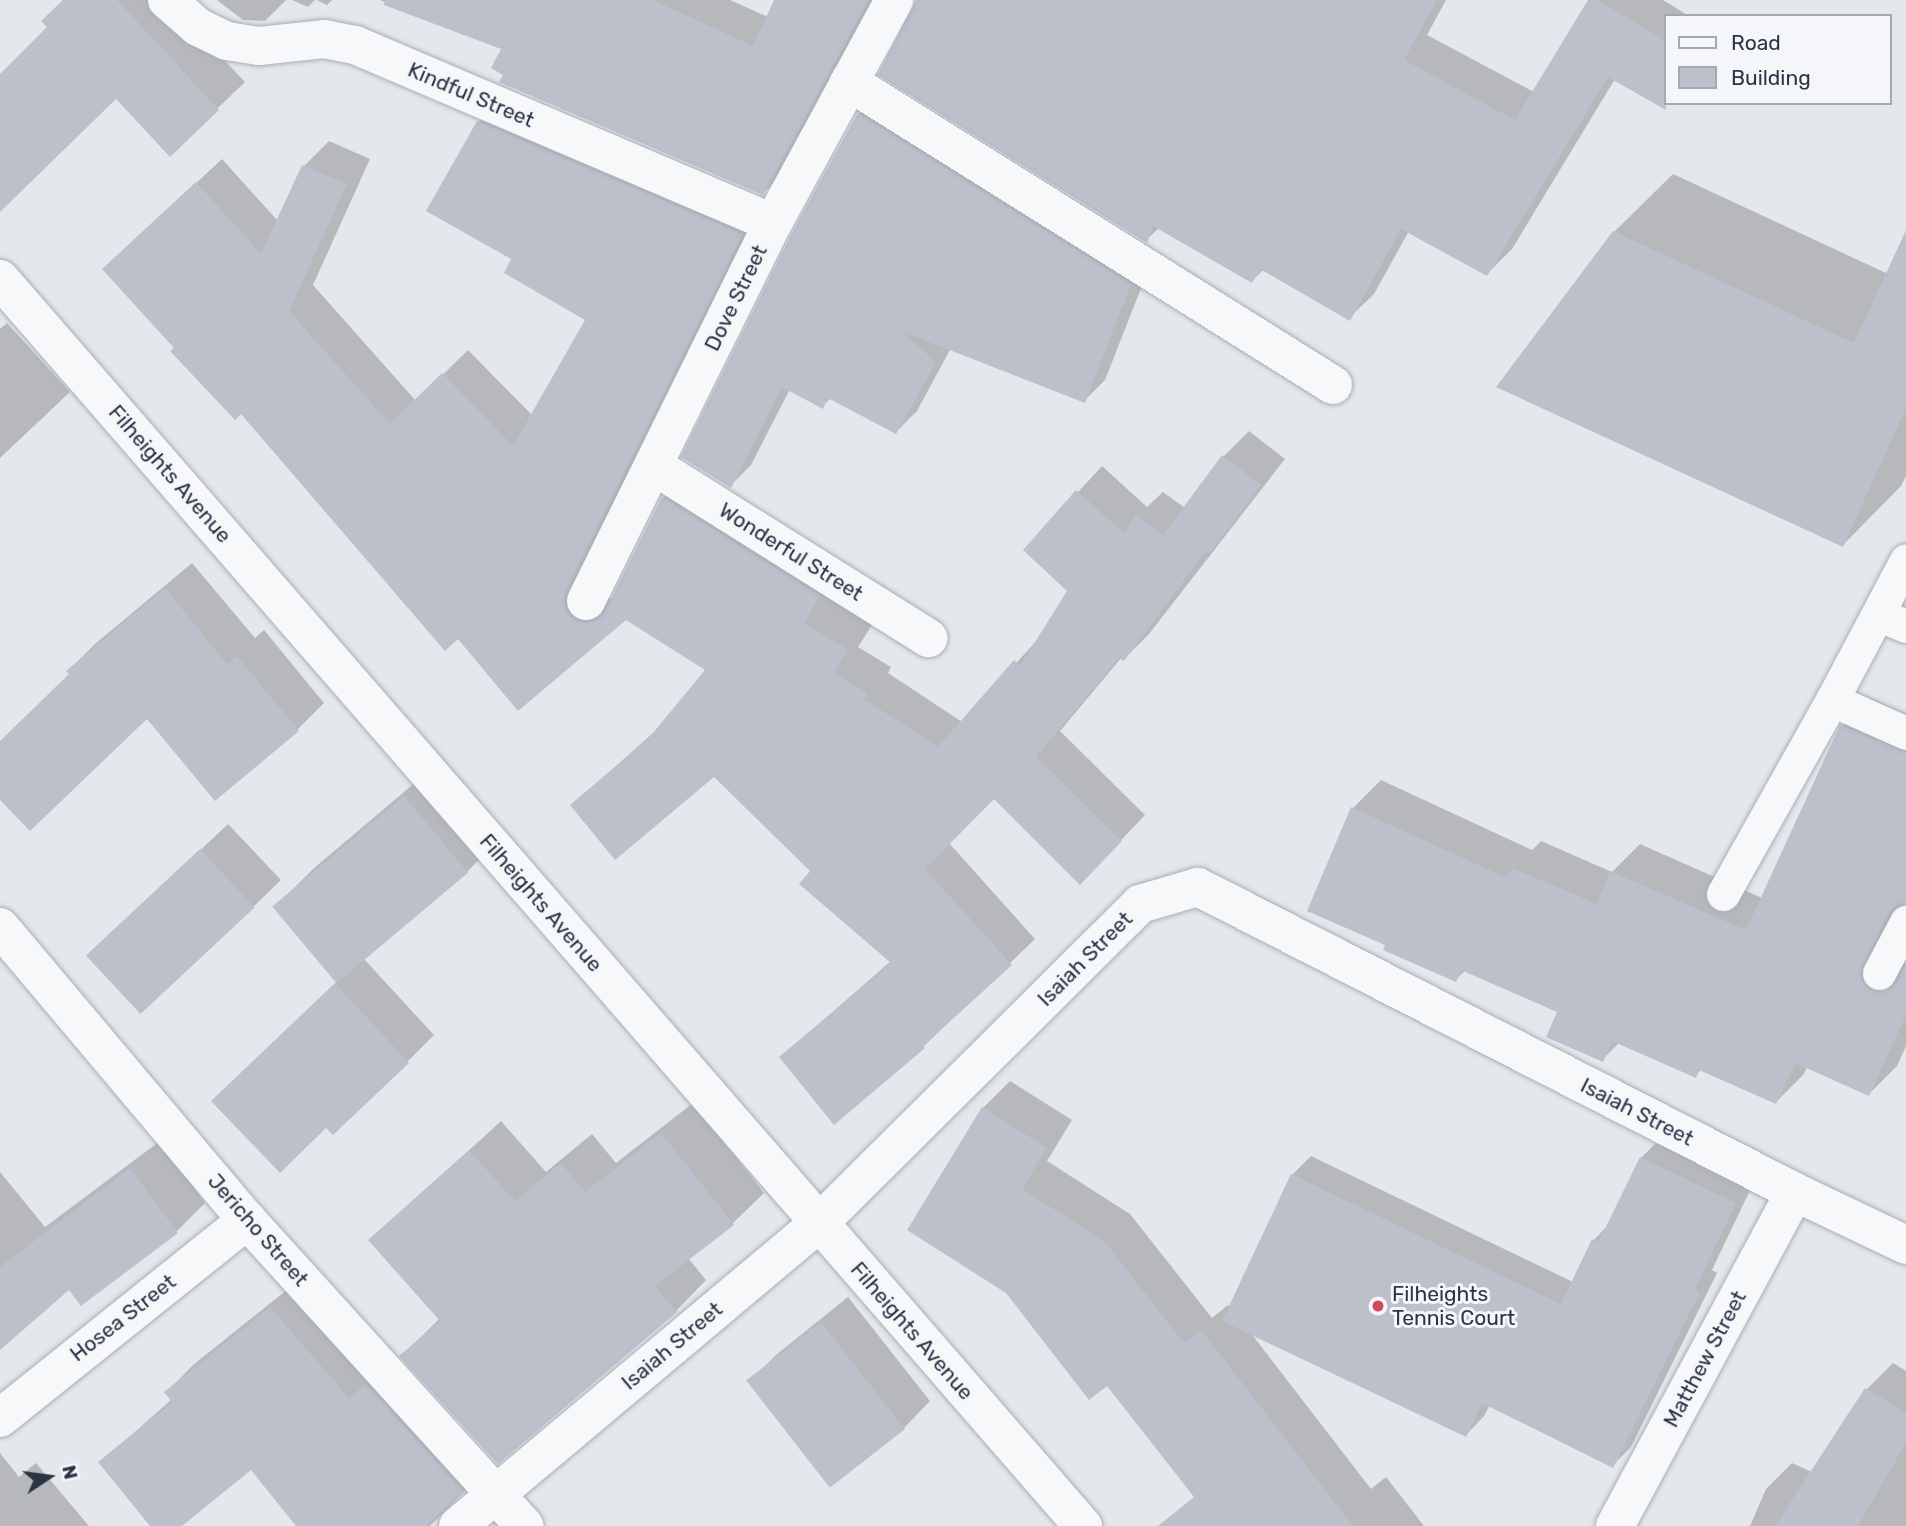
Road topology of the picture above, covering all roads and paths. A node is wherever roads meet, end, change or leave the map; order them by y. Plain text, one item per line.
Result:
1 (167, 0) edge
2 (894, 0) edge
3 (849, 82) junction
4 (773, 223) junction
5 (0, 279) edge
6 (1333, 385) dead end
7 (654, 466) junction
8 (1906, 560) edge
9 (586, 601) dead end
10 (1892, 620) edge
11 (928, 638) dead end
12 (1832, 700) junction
13 (1906, 733) edge
14 (1723, 894) dead end
15 (1906, 922) edge
16 (0, 928) edge
17 (1879, 973) dead end
18 (1796, 1192) junction
19 (247, 1220) junction
20 (818, 1224) junction
21 (1906, 1245) edge
22 (0, 1418) edge
23 (494, 1494) junction
24 (458, 1526) edge
25 (524, 1526) edge
26 (1083, 1526) edge
27 (1615, 1526) edge

1 - 4 street, Kindful Street
2 - 3 street, Dove Street
3 - 4 street, Dove Street
3 - 6 street
4 - 7 street, Dove Street
5 - 20 street, Filheights Avenue
7 - 9 street, Dove Street
7 - 11 street, Wonderful Street
8 - 10 lane
10 - 12 lane
12 - 13 lane
12 - 14 lane
15 - 17 lane
16 - 19 street, Jericho Street
18 - 20 street, Isaiah Street
18 - 21 street, Isaiah Street
18 - 27 street, Matthew Street
19 - 22 street, Hosea Street
19 - 23 street, Jericho Street
20 - 23 street, Isaiah Street
20 - 26 street, Filheights Avenue
23 - 24 street, Isaiah Street
23 - 25 street, Jericho Street

